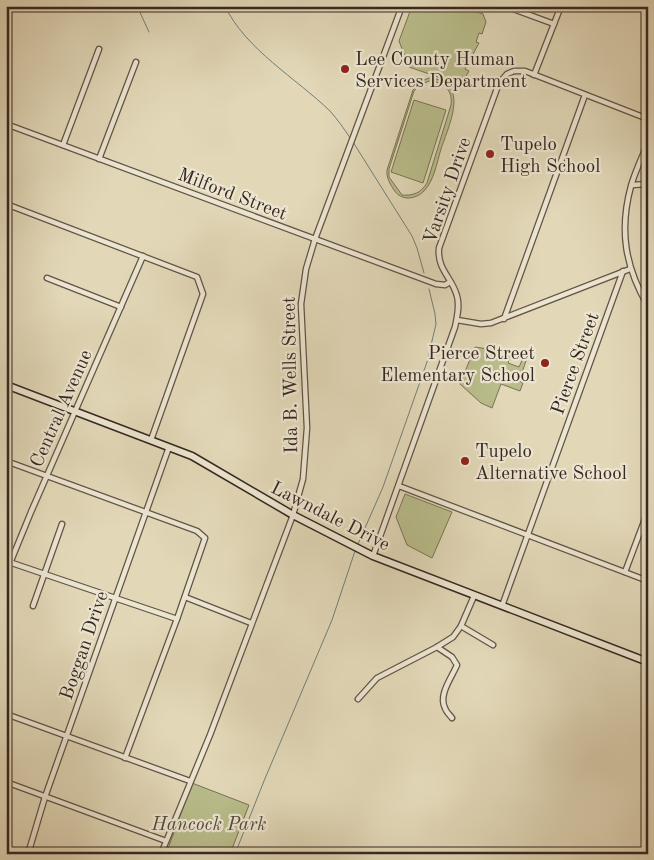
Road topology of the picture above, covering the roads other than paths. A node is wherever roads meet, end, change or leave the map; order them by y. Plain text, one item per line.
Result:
1 (402, 6) edge
2 (505, 6) edge
3 (561, 6) edge
4 (554, 24) junction
5 (99, 50) dead end
6 (136, 62) dead end
7 (534, 75) junction
8 (585, 96) junction
9 (648, 119) edge
10 (6, 124) edge
11 (648, 143) edge
12 (63, 145) junction
13 (99, 159) junction
14 (648, 184) edge
15 (632, 185) junction
16 (6, 204) edge
17 (315, 239) junction
18 (143, 256) junction
19 (630, 269) junction
20 (623, 271) junction
21 (47, 278) dead end
22 (450, 282) junction
23 (648, 306) edge
24 (121, 307) junction
25 (504, 319) junction
26 (457, 320) junction
27 (6, 385) edge
28 (76, 412) junction
29 (151, 440) junction
30 (169, 447) junction
31 (6, 461) edge
32 (48, 476) junction
33 (399, 486) junction
34 (146, 511) junction
35 (648, 511) edge
36 (293, 515) junction
37 (62, 524) dead end
38 (529, 535) junction
39 (372, 556) junction
40 (8, 562) edge
41 (624, 572) junction
42 (6, 573) edge
43 (45, 574) junction
44 (648, 581) edge
45 (474, 596) junction
46 (185, 597) junction
47 (115, 599) junction
48 (34, 606) dead end
49 (502, 606) junction
50 (177, 620) junction
51 (252, 623) junction
52 (461, 626) junction
53 (493, 645) dead end
54 (437, 647) junction
55 (648, 662) edge
56 (358, 699) dead end
57 (6, 714) edge
58 (452, 718) dead end
59 (67, 736) junction
60 (125, 758) junction
61 (190, 780) junction
62 (6, 782) edge
63 (45, 797) junction
64 (166, 841) junction
65 (28, 854) edge
66 (161, 854) edge

1 - 17 street, Ida B. Wells Street
2 - 4 street
3 - 4 street
4 - 7 street
5 - 12 street
6 - 13 street
7 - 8 street, Varsity Drive
7 - 22 street, Varsity Drive
8 - 9 street, Varsity Drive
8 - 25 street
10 - 12 street, Milford Street
11 - 15 street
12 - 13 street, Milford Street
13 - 17 street, Milford Street
14 - 15 street
15 - 19 street
16 - 18 street
17 - 22 street, Milford Street
17 - 36 street, Ida B. Wells Street
18 - 24 street, Central Avenue
18 - 29 street
19 - 20 street
19 - 23 street
20 - 25 street
20 - 38 street, Pierce Street
21 - 24 street
22 - 26 street, Varsity Drive
24 - 28 street, Central Avenue
25 - 26 street
26 - 33 street, Varsity Drive
27 - 28 street, Lawndale Drive
28 - 29 street, Lawndale Drive
28 - 32 street, Central Avenue
29 - 30 street, Lawndale Drive
30 - 34 street, Boggan Drive
30 - 36 street, Lawndale Drive
31 - 32 street
32 - 34 street
32 - 40 street, Central Avenue
33 - 38 street
33 - 39 street, Varsity Drive
34 - 46 street
34 - 47 street, Boggan Drive
35 - 41 street
36 - 39 street, Lawndale Drive
36 - 51 street, Ida B. Wells Street
37 - 43 street
38 - 41 street
38 - 49 street, Pierce Street
39 - 45 street, Lawndale Drive
40 - 42 street, Central Avenue
40 - 43 street
41 - 44 street
43 - 47 street
43 - 48 street
45 - 49 street, Lawndale Drive
45 - 52 street
46 - 50 street
46 - 51 street
47 - 50 street
47 - 59 street, Boggan Drive
49 - 55 street, Lawndale Drive
50 - 60 street
51 - 61 street, Ida B. Wells Street
52 - 53 street
52 - 54 street
54 - 56 street
54 - 58 street
57 - 59 street
59 - 60 street
59 - 63 street, Boggan Drive
60 - 61 street
61 - 64 street, Ida B. Wells Street
62 - 63 street
63 - 64 street
63 - 65 street, Boggan Drive
64 - 66 street, Ida B. Wells Street

